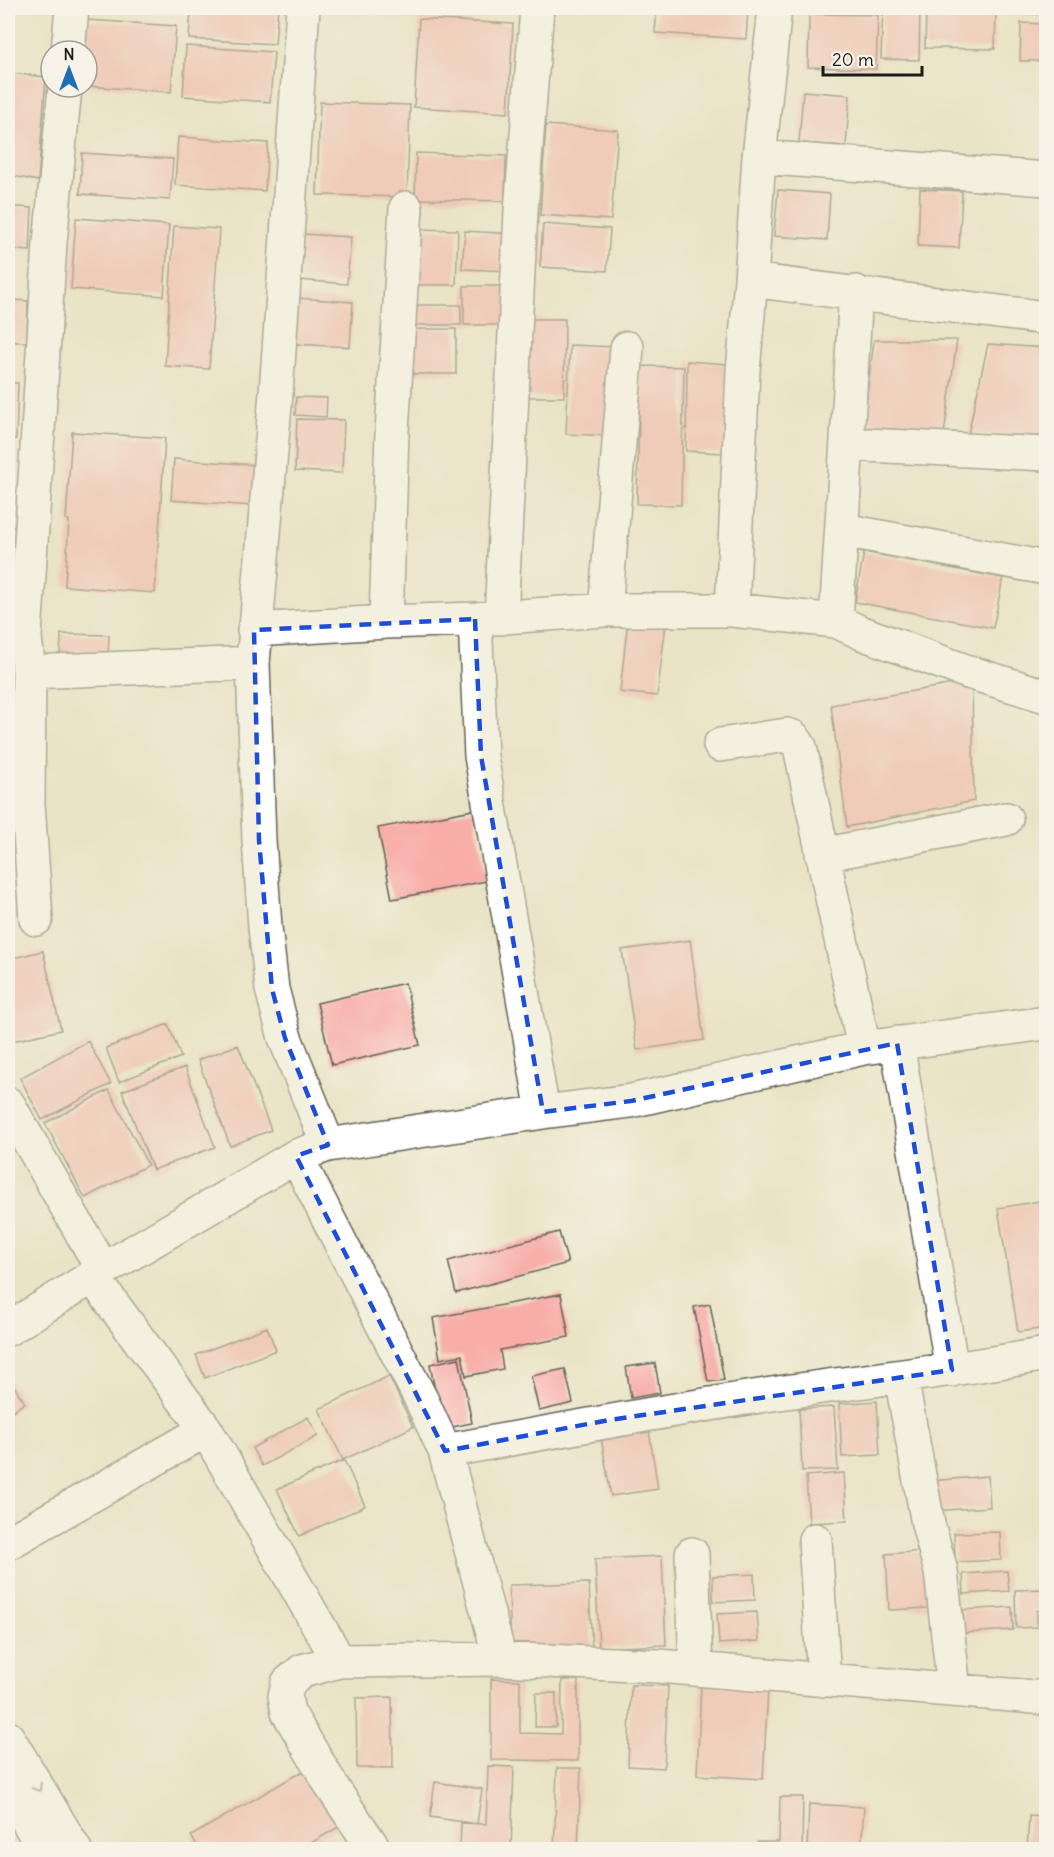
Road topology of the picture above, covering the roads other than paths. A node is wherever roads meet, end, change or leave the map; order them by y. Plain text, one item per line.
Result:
1 (72, 8) edge
2 (303, 8) edge
3 (537, 8) edge
4 (776, 8) edge
5 (69, 39) edge
6 (63, 99) edge
7 (759, 157) junction
8 (1047, 179) edge
9 (406, 208) dead end
10 (751, 280) junction
11 (856, 292) junction
12 (1047, 318) edge
13 (627, 348) dead end
14 (848, 444) junction
15 (1047, 454) edge
16 (843, 530) junction
17 (1047, 568) edge
18 (605, 610) junction
19 (732, 610) junction
20 (488, 619) junction
21 (836, 621) junction
22 (386, 622) junction
23 (254, 630) junction
24 (253, 663) junction
25 (29, 672) junction
26 (1047, 696) edge
27 (720, 745) dead end
28 (1006, 819) dead end
29 (822, 855) junction
30 (36, 919) dead end
31 (1047, 1023) edge
32 (897, 1043) junction
33 (864, 1047) junction
34 (8, 1104) edge
35 (543, 1112) junction
36 (328, 1145) junction
37 (296, 1156) junction
38 (98, 1273) junction
39 (8, 1329) edge
40 (1047, 1354) edge
41 (952, 1370) junction
42 (901, 1377) junction
43 (206, 1430) junction
44 (445, 1451) junction
45 (814, 1540) dead end
46 (8, 1543) edge
47 (692, 1554) dead end
48 (500, 1659) junction
49 (339, 1661) junction
50 (696, 1669) junction
51 (824, 1680) junction
52 (954, 1690) junction
53 (1047, 1698) edge
54 (8, 1738) edge
55 (8, 1786) edge
56 (44, 1850) edge
57 (75, 1850) edge
58 (375, 1850) edge

1 - 5 street
2 - 23 street
3 - 20 street
4 - 7 street
6 - 25 street
7 - 8 street
7 - 10 street
9 - 22 street
10 - 11 street
10 - 19 street
11 - 12 street
11 - 14 street
13 - 18 street
14 - 15 street
14 - 16 street
16 - 17 street
16 - 21 street
18 - 19 street
18 - 20 street
19 - 21 street
20 - 22 street
20 - 35 street
21 - 26 street
22 - 23 street
23 - 24 street
24 - 25 street
24 - 36 street
25 - 30 street
27 - 29 street
28 - 29 street
29 - 33 street
31 - 32 street
32 - 33 street
32 - 41 street
33 - 35 street
34 - 38 street
35 - 36 street
36 - 37 street
37 - 38 street
37 - 44 street
38 - 39 street
38 - 43 street
40 - 41 street
41 - 42 street
42 - 44 street
42 - 52 street
43 - 46 street
43 - 49 street
44 - 48 street
45 - 51 street
47 - 50 street
48 - 49 street
48 - 50 street
49 - 58 street
50 - 51 street
51 - 52 street
52 - 53 street
54 -> 57 street
55 - 56 street

